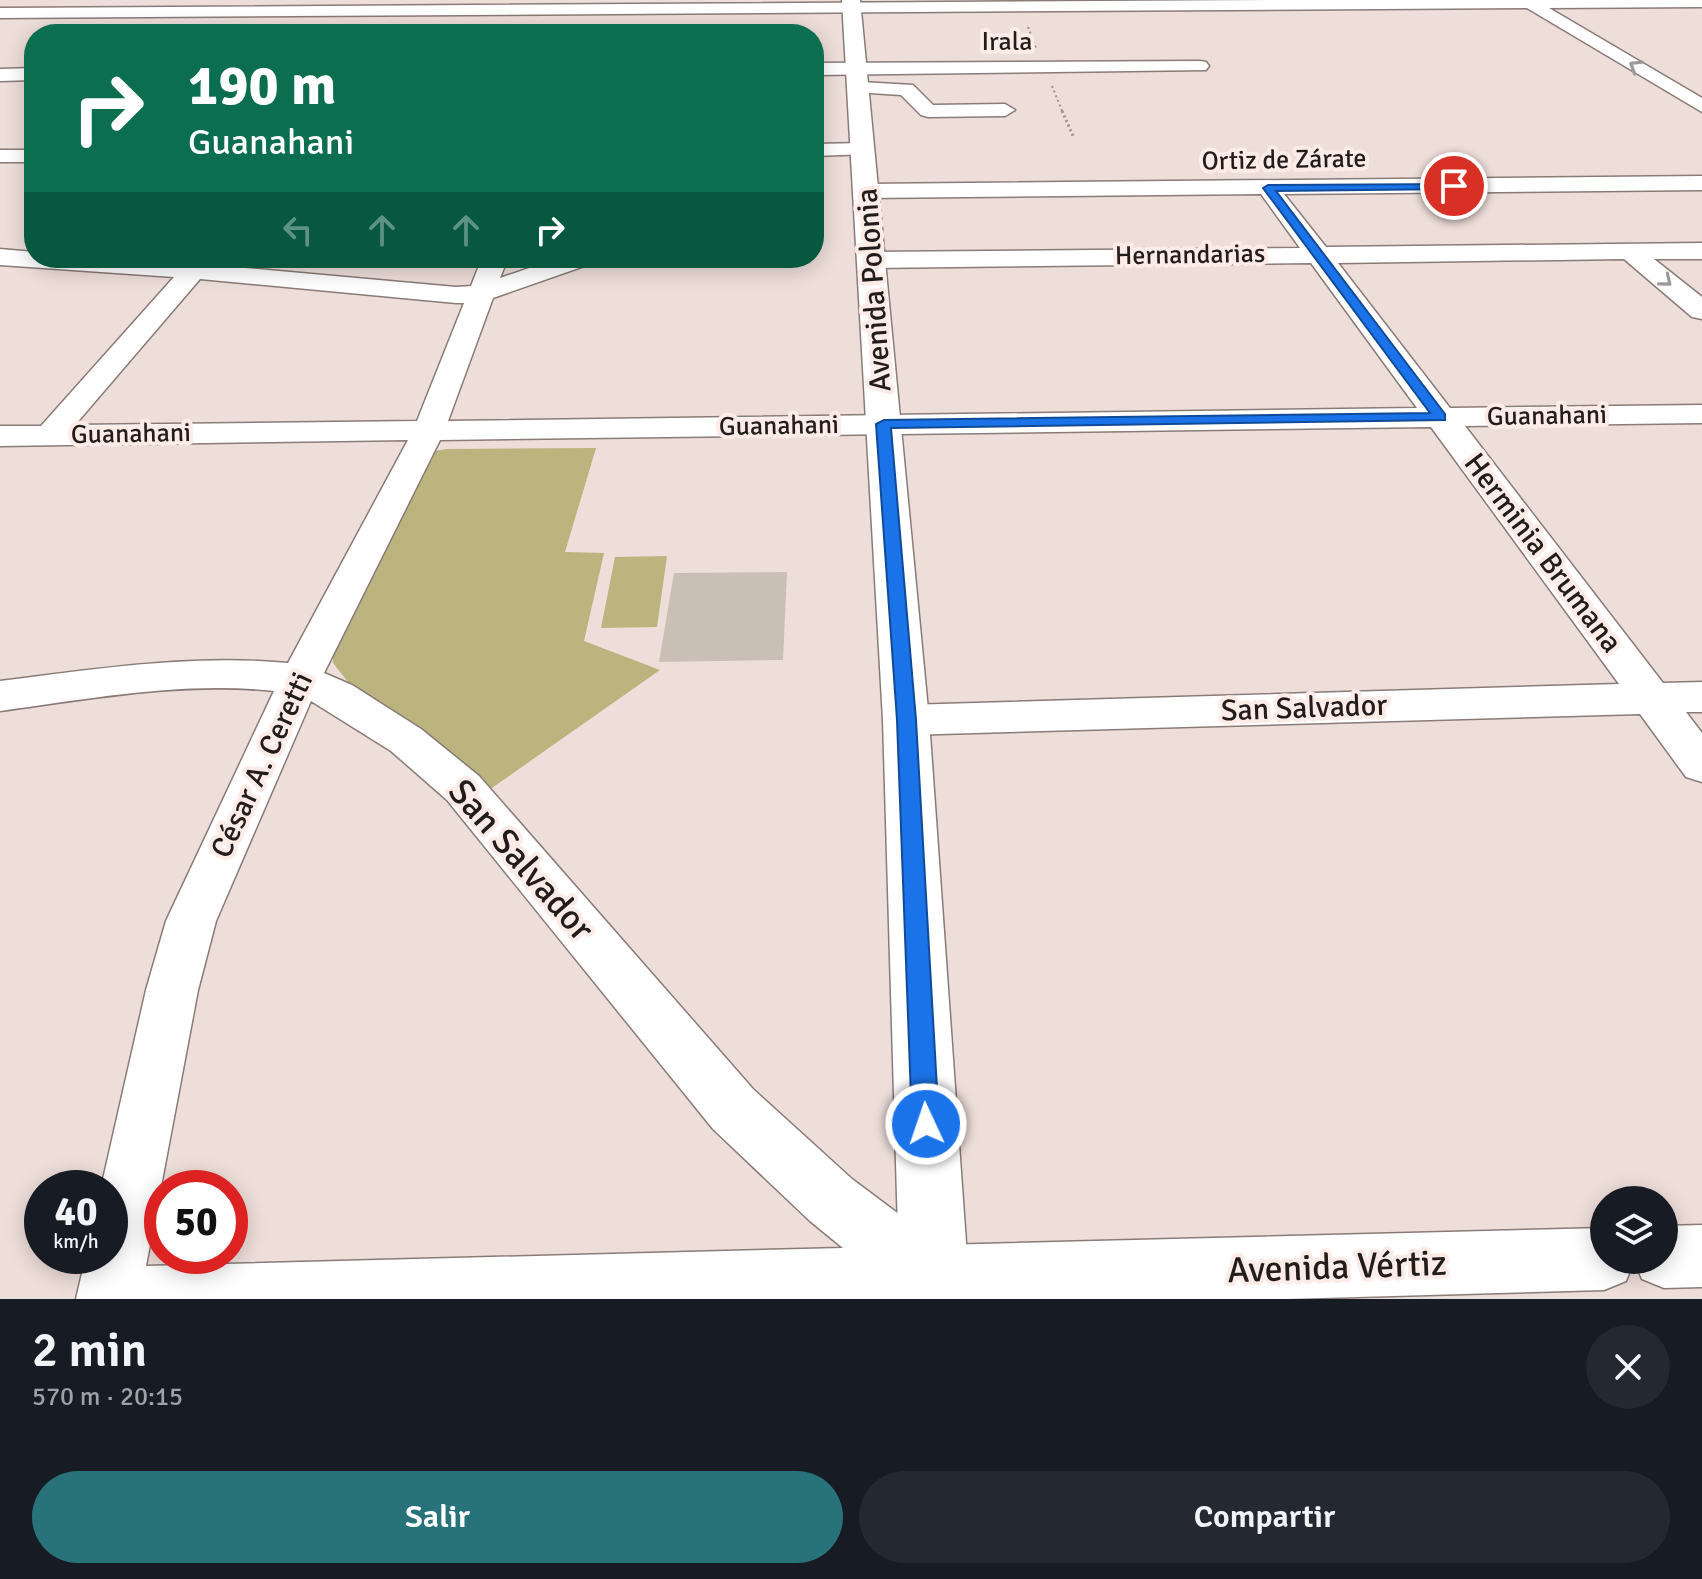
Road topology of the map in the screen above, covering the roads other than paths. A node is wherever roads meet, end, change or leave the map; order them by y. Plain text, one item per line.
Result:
1 (68, 0) edge
2 (1528, 2) edge
3 (1702, 2) edge
4 (851, 4) edge
5 (1018, 4) edge
6 (256, 5) edge
7 (638, 10) edge
8 (441, 11) edge
9 (23, 12) junction
10 (46, 12) junction
11 (0, 13) edge
12 (232, 24) edge
13 (0, 25) edge
14 (1200, 66) dead end
15 (24, 74) edge
16 (0, 75) edge
17 (842, 75) edge
18 (1702, 106) edge
19 (1005, 110) dead end
20 (824, 153) edge
21 (0, 156) edge
22 (24, 156) edge
23 (24, 160) edge
24 (824, 163) edge
25 (860, 163) junction
26 (0, 175) edge
27 (1702, 183) edge
28 (1268, 188) junction
29 (1702, 251) edge
30 (1630, 252) junction
31 (1317, 253) junction
32 (0, 257) edge
33 (24, 258) edge
34 (871, 260) junction
35 (196, 268) edge
36 (232, 268) edge
37 (530, 268) edge
38 (487, 276) edge
39 (1702, 311) edge
40 (1702, 414) edge
41 (1440, 417) junction
42 (884, 424) junction
43 (429, 430) junction
44 (51, 434) junction
45 (0, 436) edge
46 (300, 679) junction
47 (0, 696) edge
48 (1702, 697) edge
49 (1652, 698) junction
50 (906, 720) junction
51 (1702, 765) edge
52 (1702, 1256) edge
53 (1678, 1257) edge
54 (1590, 1260) edge
55 (934, 1289) edge
56 (110, 1299) edge

1 - 10 street
2 - 3 street
2 - 5 street
18 -> 2 street
4 - 5 street
4 - 7 street
4 - 17 main road, Avenida Polonia
6 - 8 street
6 - 10 street
6 - 12 street
7 - 8 street
9 - 10 street
9 - 11 street
9 - 13 street
14 - 17 street, Irala
15 - 16 street
17 - 19 street
17 - 25 main road, Avenida Polonia
20 - 25 street, Ortiz de Zárate
21 - 22 street
23 - 26 street
24 - 25 street
25 - 28 street, Ortiz de Zárate
25 - 34 main road, Avenida Polonia
27 - 28 street, Ortiz de Zárate
28 - 31 street, Herminia Brumana
29 - 30 street, Hernandarias
30 - 31 street, Hernandarias
30 -> 39 street
31 - 34 street, Hernandarias
31 - 41 street, Herminia Brumana
32 - 33 street
34 - 42 main road, Avenida Polonia
35 - 44 street
36 - 38 street
37 - 38 street
38 - 43 street, César A. Ceretti
40 - 41 street, Guanahani
41 - 42 street, Guanahani
41 - 49 street, Herminia Brumana
42 - 43 street, Guanahani
42 - 50 main road, Avenida Polonia
43 - 44 street, Guanahani
43 - 46 street, César A. Ceretti
44 - 45 street, Guanahani
46 - 47 street, San Salvador
46 - 55 street, San Salvador
46 - 56 street, César A. Ceretti
48 - 49 street, San Salvador
49 - 50 street, San Salvador
49 - 51 street, Herminia Brumana
50 - 55 main road, Avenida Polonia
52 - 53 street
54 - 55 street, Avenida Vértiz
55 - 56 street, Avenida Vértiz

